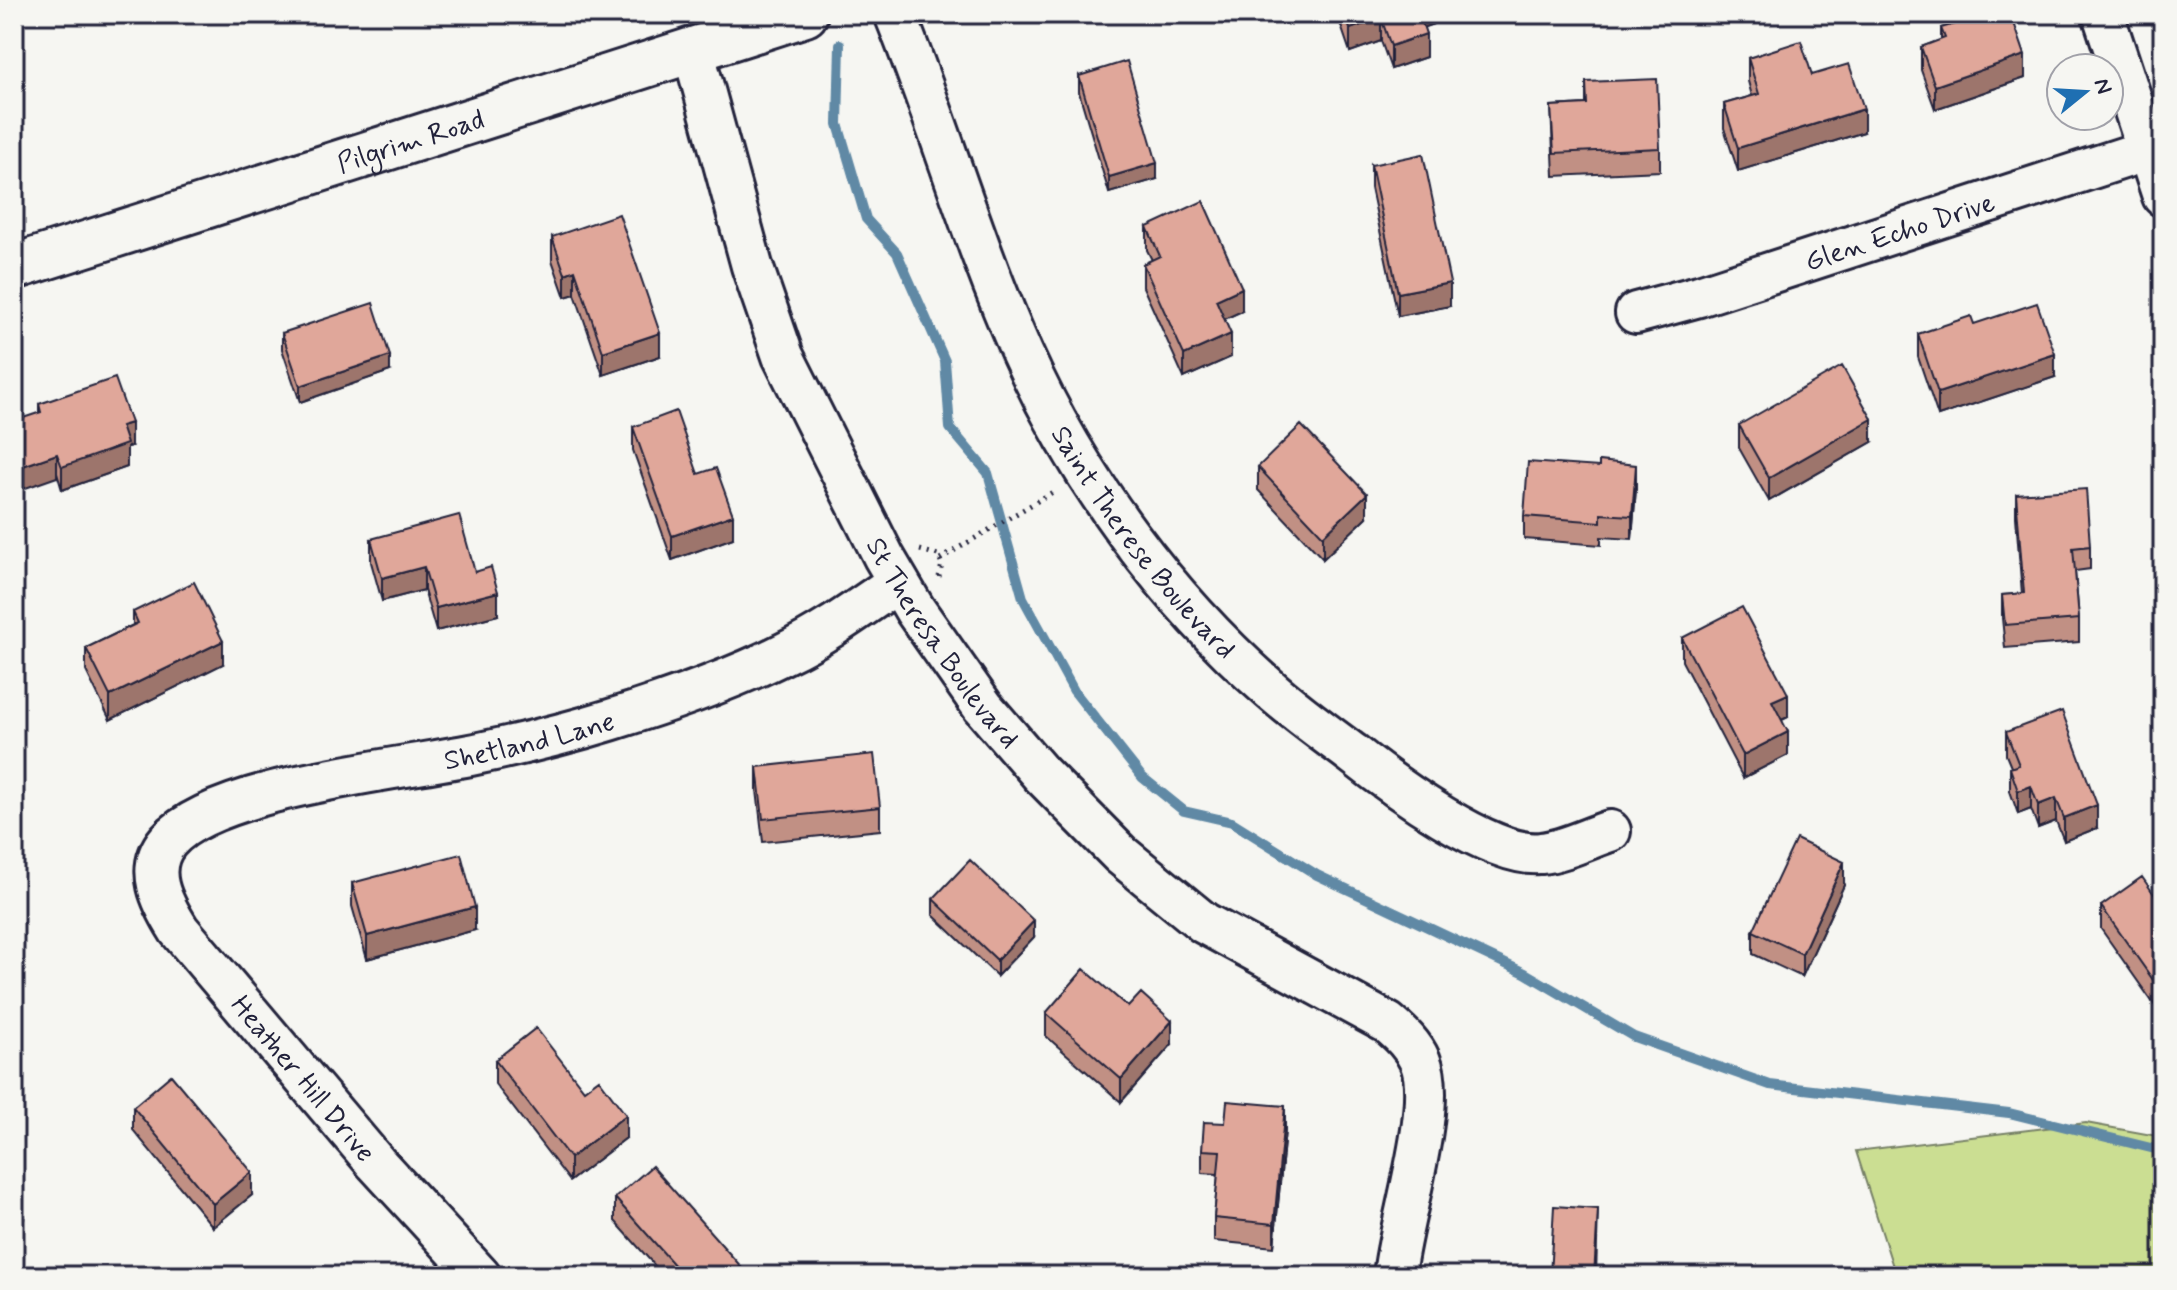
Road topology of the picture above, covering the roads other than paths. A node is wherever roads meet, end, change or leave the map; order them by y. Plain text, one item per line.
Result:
1 (805, 14) edge
2 (895, 14) edge
3 (2103, 14) edge
4 (711, 34) edge
5 (2156, 147) edge
6 (2163, 196) edge
7 (14, 267) edge
8 (1636, 313) dead end
9 (898, 582) junction
10 (1610, 831) dead end
11 (156, 866) joint
12 (480, 1276) edge
13 (1394, 1276) edge

1 - 4 main road, Pilgrim Road
2 - 10 street, Saint Therese Boulevard
3 - 5 street
4 - 7 main road, Pilgrim Road
4 - 9 street, St Theresa Boulevard
5 - 6 street
5 - 8 street, Glen Echo Drive
9 - 11 street, Shetland Lane
9 - 13 street, St Theresa Boulevard
11 - 12 street, Heather Hill Drive

